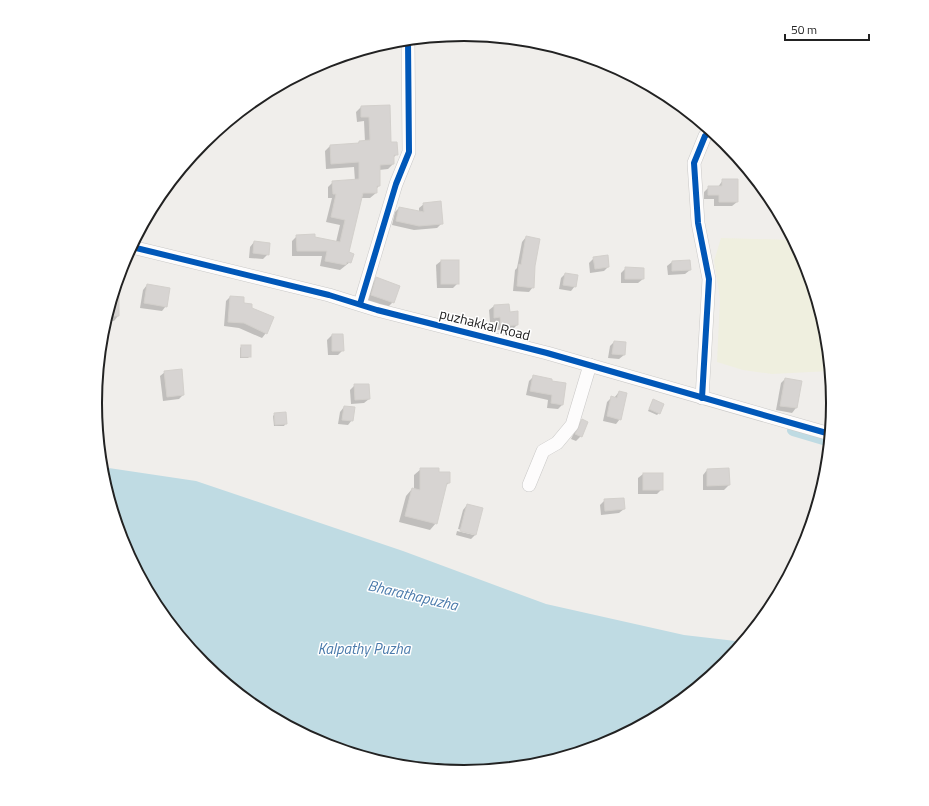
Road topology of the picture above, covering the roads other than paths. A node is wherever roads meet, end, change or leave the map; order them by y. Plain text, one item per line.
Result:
1 (408, 46) edge
2 (707, 135) edge
3 (137, 248) edge
4 (360, 304) junction
5 (590, 365) junction
6 (702, 398) junction
7 (825, 433) edge
8 (529, 485) dead end

1 - 4 street
2 - 6 street
3 - 4 street, puzhakkal Road
4 - 5 street, puzhakkal Road
5 - 6 street, puzhakkal Road
5 - 8 street
6 - 7 street, puzhakkal Road

